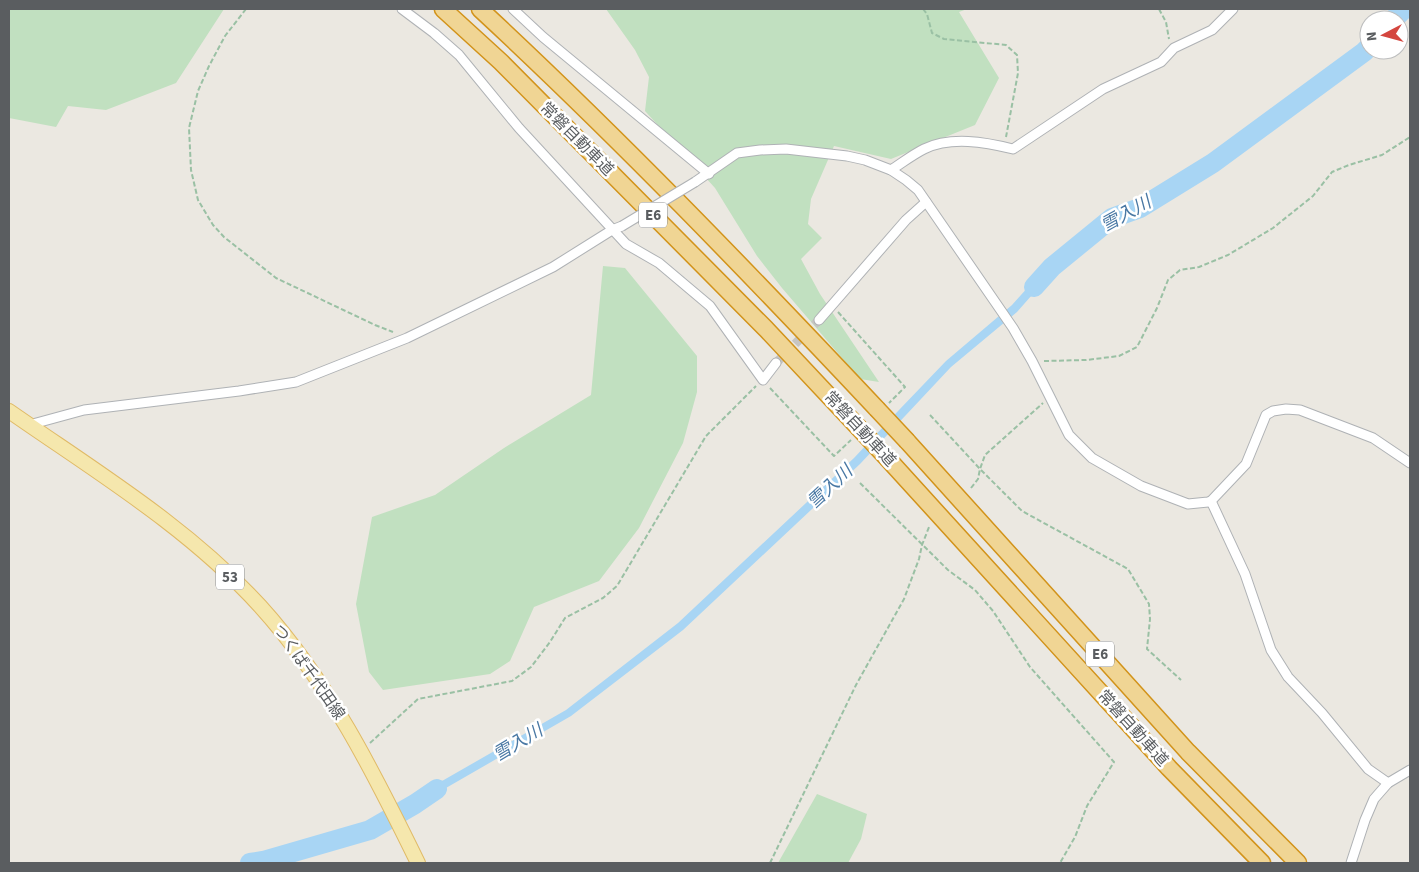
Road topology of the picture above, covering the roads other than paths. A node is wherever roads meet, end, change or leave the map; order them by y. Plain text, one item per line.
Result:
1 (402, 9) edge
2 (443, 9) edge
3 (480, 9) edge
4 (513, 9) edge
5 (1233, 9) edge
6 (891, 170) junction
7 (709, 174) junction
8 (926, 202) junction
9 (612, 230) junction
10 (819, 320) tunnel mouth
11 (776, 362) tunnel mouth
12 (9, 411) edge
13 (29, 425) junction
14 (1410, 463) edge
15 (1211, 501) junction
16 (1410, 770) edge
17 (1388, 783) junction
18 (1236, 837) junction
19 (418, 863) edge
20 (1254, 863) edge
21 (1262, 863) edge
22 (1298, 863) edge
23 (1351, 863) edge

1 - 9 street
2 - 18 highway, 常磐自動車道 / E6, bridge
3 - 22 highway, 常磐自動車道 / E6, bridge
4 - 7 street
5 - 6 street
6 - 7 street
6 - 8 street
7 - 9 street, bridge
8 - 10 street
8 - 15 street
9 - 11 street
9 - 13 street
12 - 13 main road, つくば千代田線 / 53
13 - 19 main road, つくば千代田線 / 53
14 - 15 street
15 - 17 street
16 - 17 street
17 - 23 street
18 - 20 highway
18 - 21 highway, 常磐自動車道 / E6

